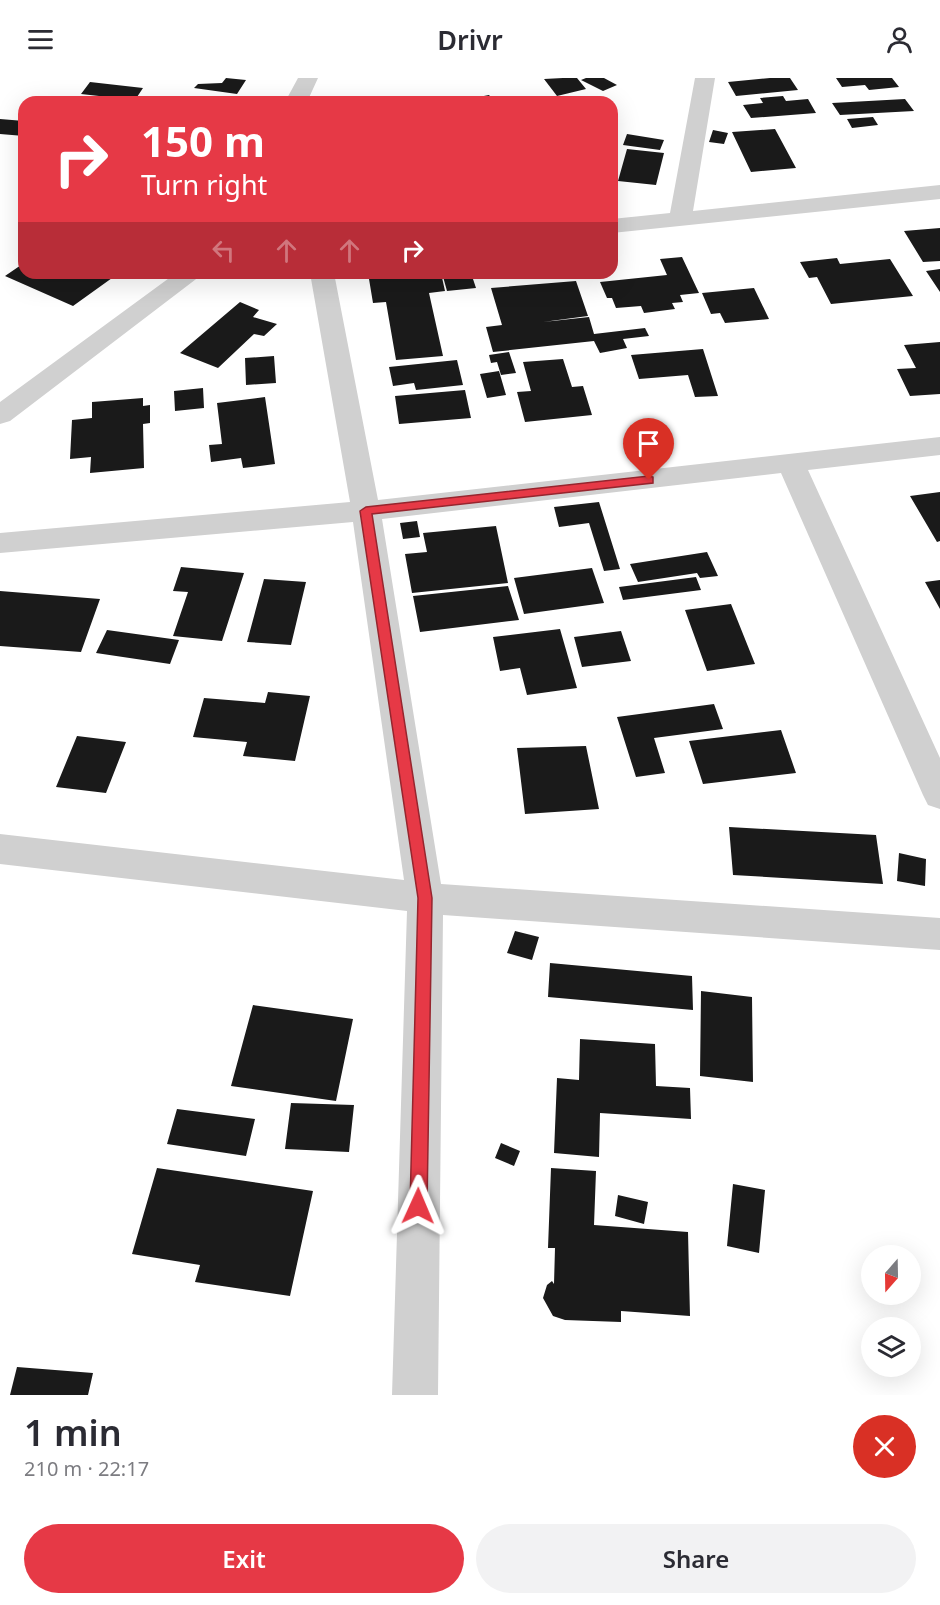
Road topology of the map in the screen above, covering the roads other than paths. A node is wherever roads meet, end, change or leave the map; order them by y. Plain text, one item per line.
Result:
1 (308, 78) edge
2 (705, 78) edge
3 (299, 96) edge
4 (940, 192) edge
5 (680, 220) junction
6 (618, 225) edge
7 (184, 279) edge
8 (323, 279) edge
9 (0, 415) edge
10 (940, 446) edge
11 (791, 464) junction
12 (366, 511) junction
13 (0, 543) edge
14 (940, 795) edge
15 (0, 849) edge
16 (425, 898) junction
17 (940, 934) edge
18 (415, 1395) edge

1 - 3 street
2 - 5 street
4 - 5 street
5 - 6 street
7 - 9 street
8 - 12 street
10 - 11 street
11 - 12 street
11 - 14 street
12 - 13 street
12 - 16 street
15 - 16 street
16 - 17 street
16 - 18 street

